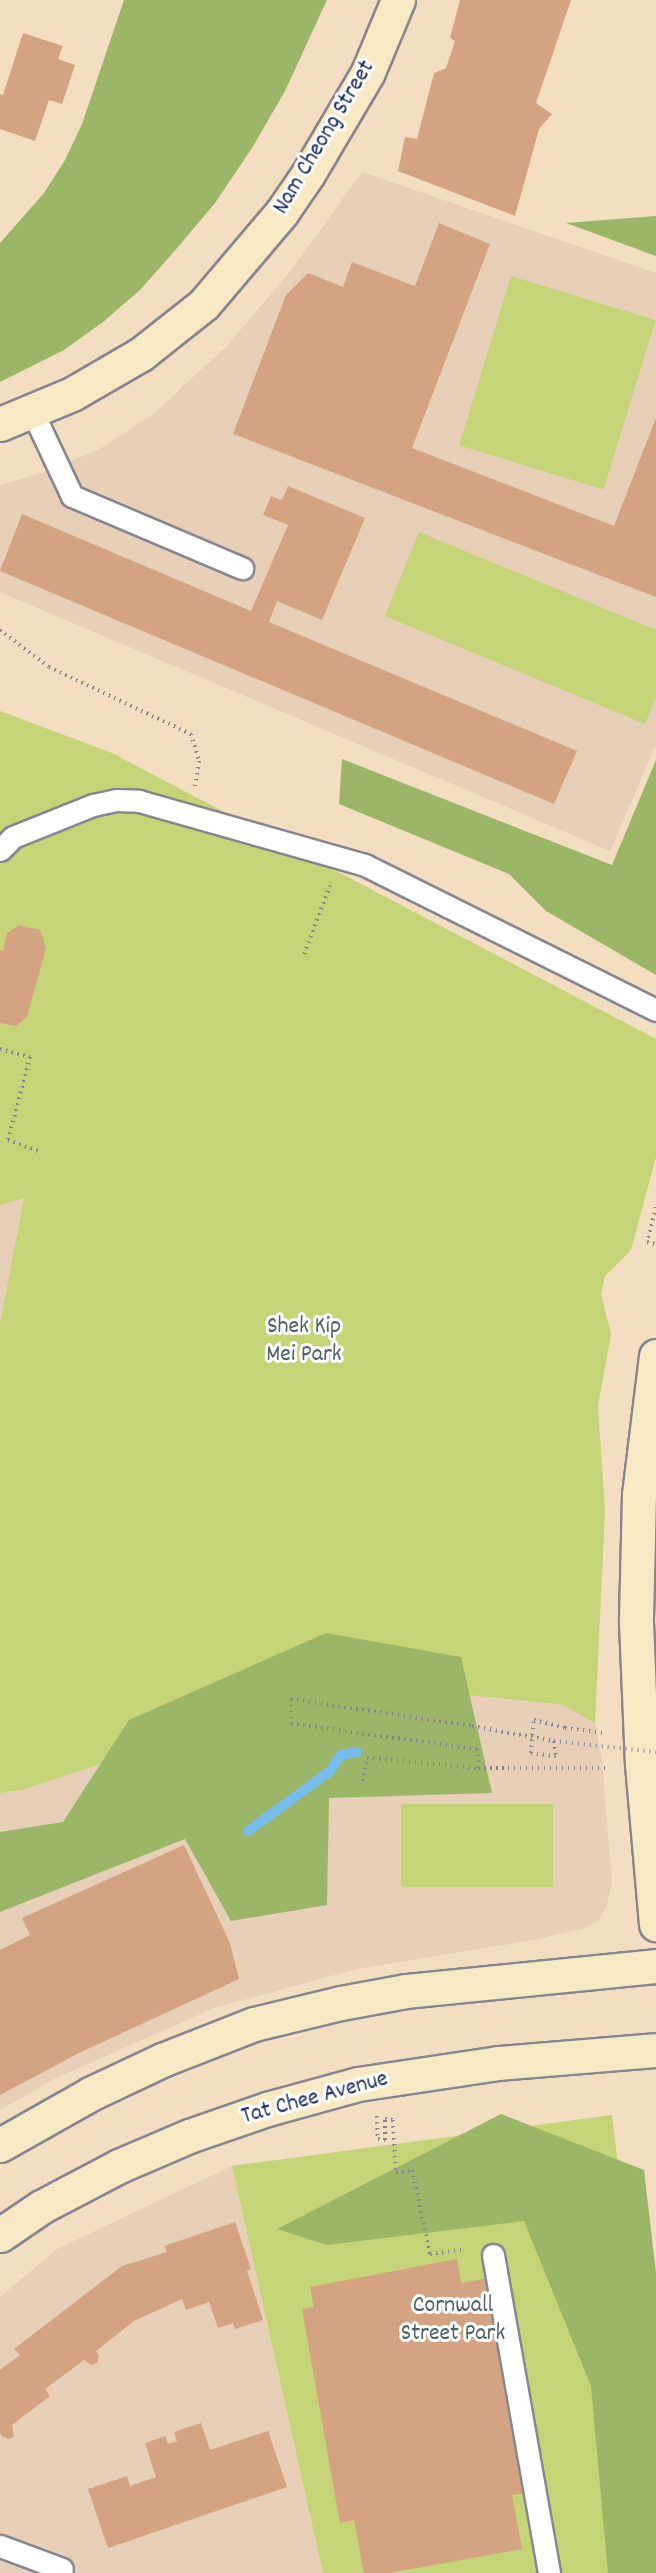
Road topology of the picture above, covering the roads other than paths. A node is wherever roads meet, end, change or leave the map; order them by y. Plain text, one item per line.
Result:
1 (398, 0) edge
2 (32, 411) junction
3 (0, 424) edge
4 (242, 568) dead end
5 (0, 850) edge
6 (656, 1010) edge
7 (656, 1356) edge
8 (656, 1924) edge
9 (656, 1966) edge
10 (656, 2050) edge
11 (0, 2145) edge
12 (0, 2235) edge
13 (494, 2255) dead end
14 (0, 2546) edge
15 (62, 2569) dead end
16 (549, 2573) edge

1 - 2 main road, Nam Cheong Street
2 - 3 main road, Nam Cheong Street
2 - 4 lane
5 - 6 lane
7 - 8 main road
9 - 11 main road
10 - 12 main road, Tat Chee Avenue
13 - 16 lane
14 - 15 lane

